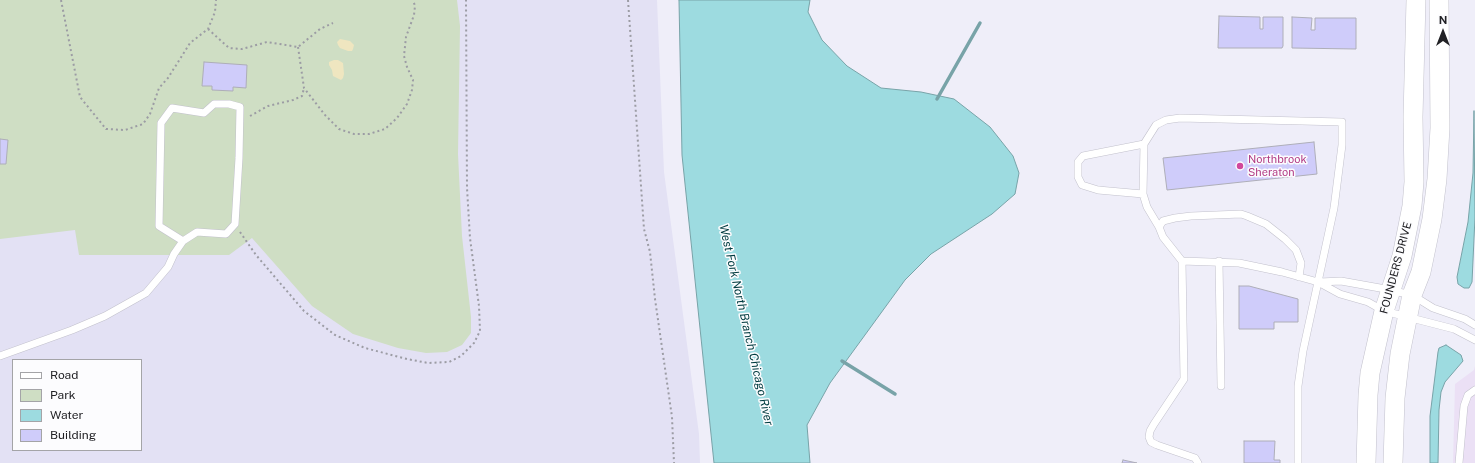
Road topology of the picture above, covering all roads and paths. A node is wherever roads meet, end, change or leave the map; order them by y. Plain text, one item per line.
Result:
1 (61, 0) edge
2 (216, 0) edge
3 (413, 0) edge
4 (466, 0) edge
5 (628, 0) edge
6 (1416, 0) edge
7 (1439, 0) edge
8 (333, 22) dead end
9 (208, 29) junction
10 (298, 48) junction
11 (304, 88) junction
12 (240, 122) junction
13 (1144, 144) junction
14 (1142, 194) junction
15 (235, 224) junction
16 (1159, 227) junction
17 (183, 241) junction
18 (1182, 261) junction
19 (1219, 261) junction
20 (1299, 277) junction
21 (1318, 282) junction
22 (1390, 290) junction
23 (1412, 295) junction
24 (1384, 311) junction
25 (1407, 317) junction
26 (1475, 325) edge
27 (1475, 340) edge
28 (0, 356) edge
29 (1222, 386) dead end
30 (1475, 390) edge
31 (674, 463) edge
32 (1198, 463) edge
33 (1298, 463) edge
34 (1366, 463) edge
35 (1393, 463) edge
36 (1459, 463) edge

1 - 9 path
2 - 9 path
3 - 11 path
4 - 15 path
5 - 31 path
6 - 22 main road, FOUNDERS DRIVE
7 - 23 main road, FOUNDERS DRIVE
8 - 10 path
9 - 10 path
10 - 11 path
11 - 12 path
12 - 15 lane
12 - 17 lane
13 - 14 lane
13 - 14 lane
13 - 21 lane
14 - 16 lane
15 - 17 lane
16 - 18 lane
16 - 20 lane
17 - 28 lane
18 - 19 lane
18 - 32 lane
19 - 20 lane
19 - 29 lane
20 - 21 lane
21 - 22 lane
21 - 24 lane
21 - 33 lane
22 - 23 lane
22 - 24 main road, FOUNDERS DRIVE
23 - 25 main road, FOUNDERS DRIVE
23 - 26 lane
24 - 25 lane
24 - 34 main road, FOUNDERS DRIVE
25 - 27 lane
25 - 35 main road, FOUNDERS DRIVE
30 - 36 lane

